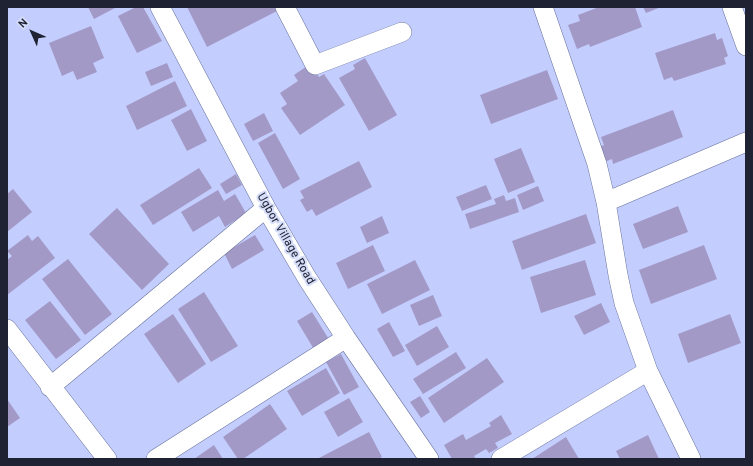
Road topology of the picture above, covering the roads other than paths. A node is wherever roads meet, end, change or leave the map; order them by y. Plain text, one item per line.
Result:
1 (160, 7) edge
2 (285, 7) edge
3 (543, 7) edge
4 (732, 7) edge
5 (402, 32) dead end
6 (746, 46) edge
7 (746, 142) edge
8 (606, 202) junction
9 (266, 208) junction
10 (7, 329) edge
11 (346, 338) junction
12 (14, 352) edge
13 (648, 370) junction
14 (50, 387) junction
15 (423, 457) edge
16 (107, 459) edge
17 (156, 459) edge
18 (501, 459) edge
19 (691, 459) edge

1 - 9 street, Ugbor Village Road
2 - 5 street
3 - 8 street
4 - 6 street
7 - 8 street
8 - 13 street
9 - 11 street, Ugbor Village Road
9 - 14 street
10 - 12 street
11 - 15 street, Ugbor Village Road
11 - 17 street
12 - 14 street
13 - 18 street
13 - 19 street
14 - 16 street

